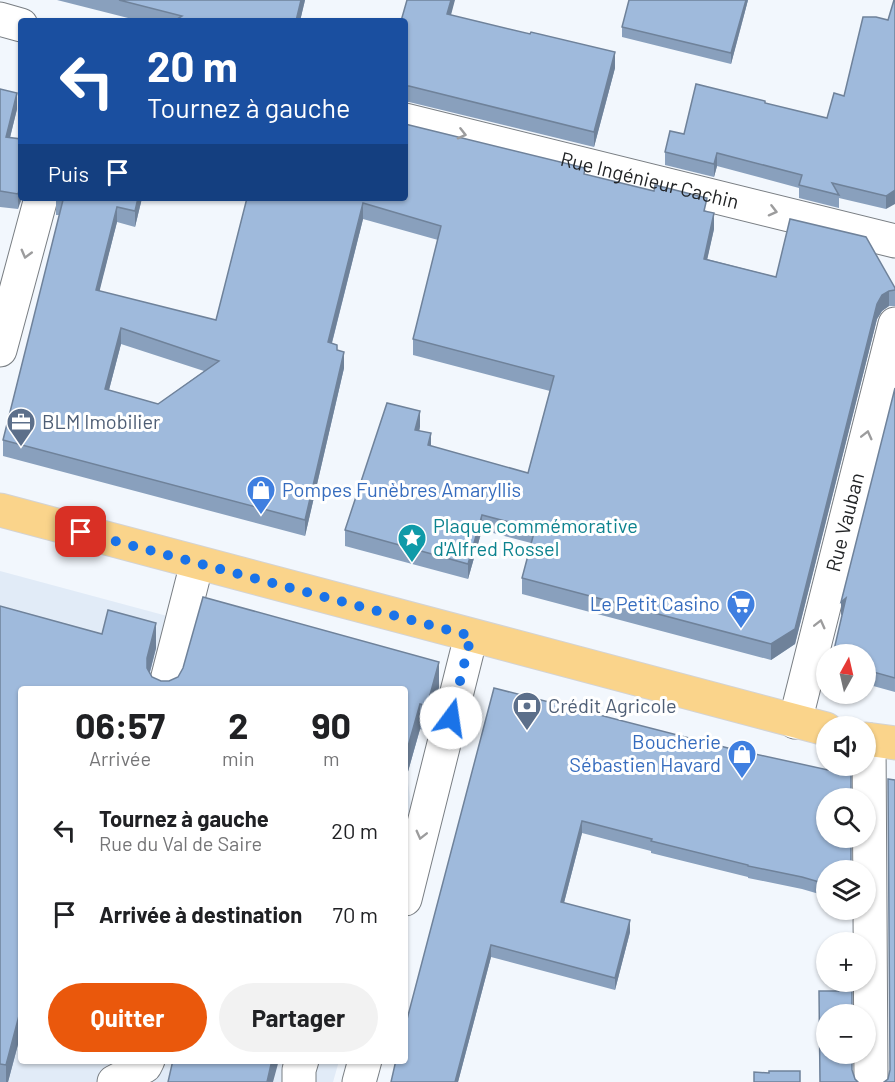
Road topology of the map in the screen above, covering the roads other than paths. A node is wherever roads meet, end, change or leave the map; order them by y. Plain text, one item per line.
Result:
1 (0, 19) edge
2 (18, 24) edge
3 (408, 121) edge
4 (40, 201) edge
5 (895, 241) edge
6 (895, 324) edge
7 (0, 350) edge
8 (0, 510) edge
9 (197, 563) junction
10 (471, 636) junction
11 (166, 686) edge
12 (795, 722) junction
13 (816, 727) edge
14 (875, 776) edge
15 (418, 802) edge
16 (408, 877) edge
17 (146, 1064) edge
18 (301, 1064) edge
19 (363, 1064) edge
20 (114, 1082) edge
21 (299, 1082) edge
22 (359, 1082) edge
23 (871, 1082) edge

1 - 2 street
3 -> 5 street, Rue Ingénieur Cachin
4 -> 7 street
12 -> 6 street, Rue Vauban
8 - 9 main road
9 - 10 main road
9 - 11 street
10 - 12 main road
10 - 15 street
12 - 13 main road
14 - 23 street
15 -> 16 street
17 - 20 street
18 - 21 street
19 - 22 street

